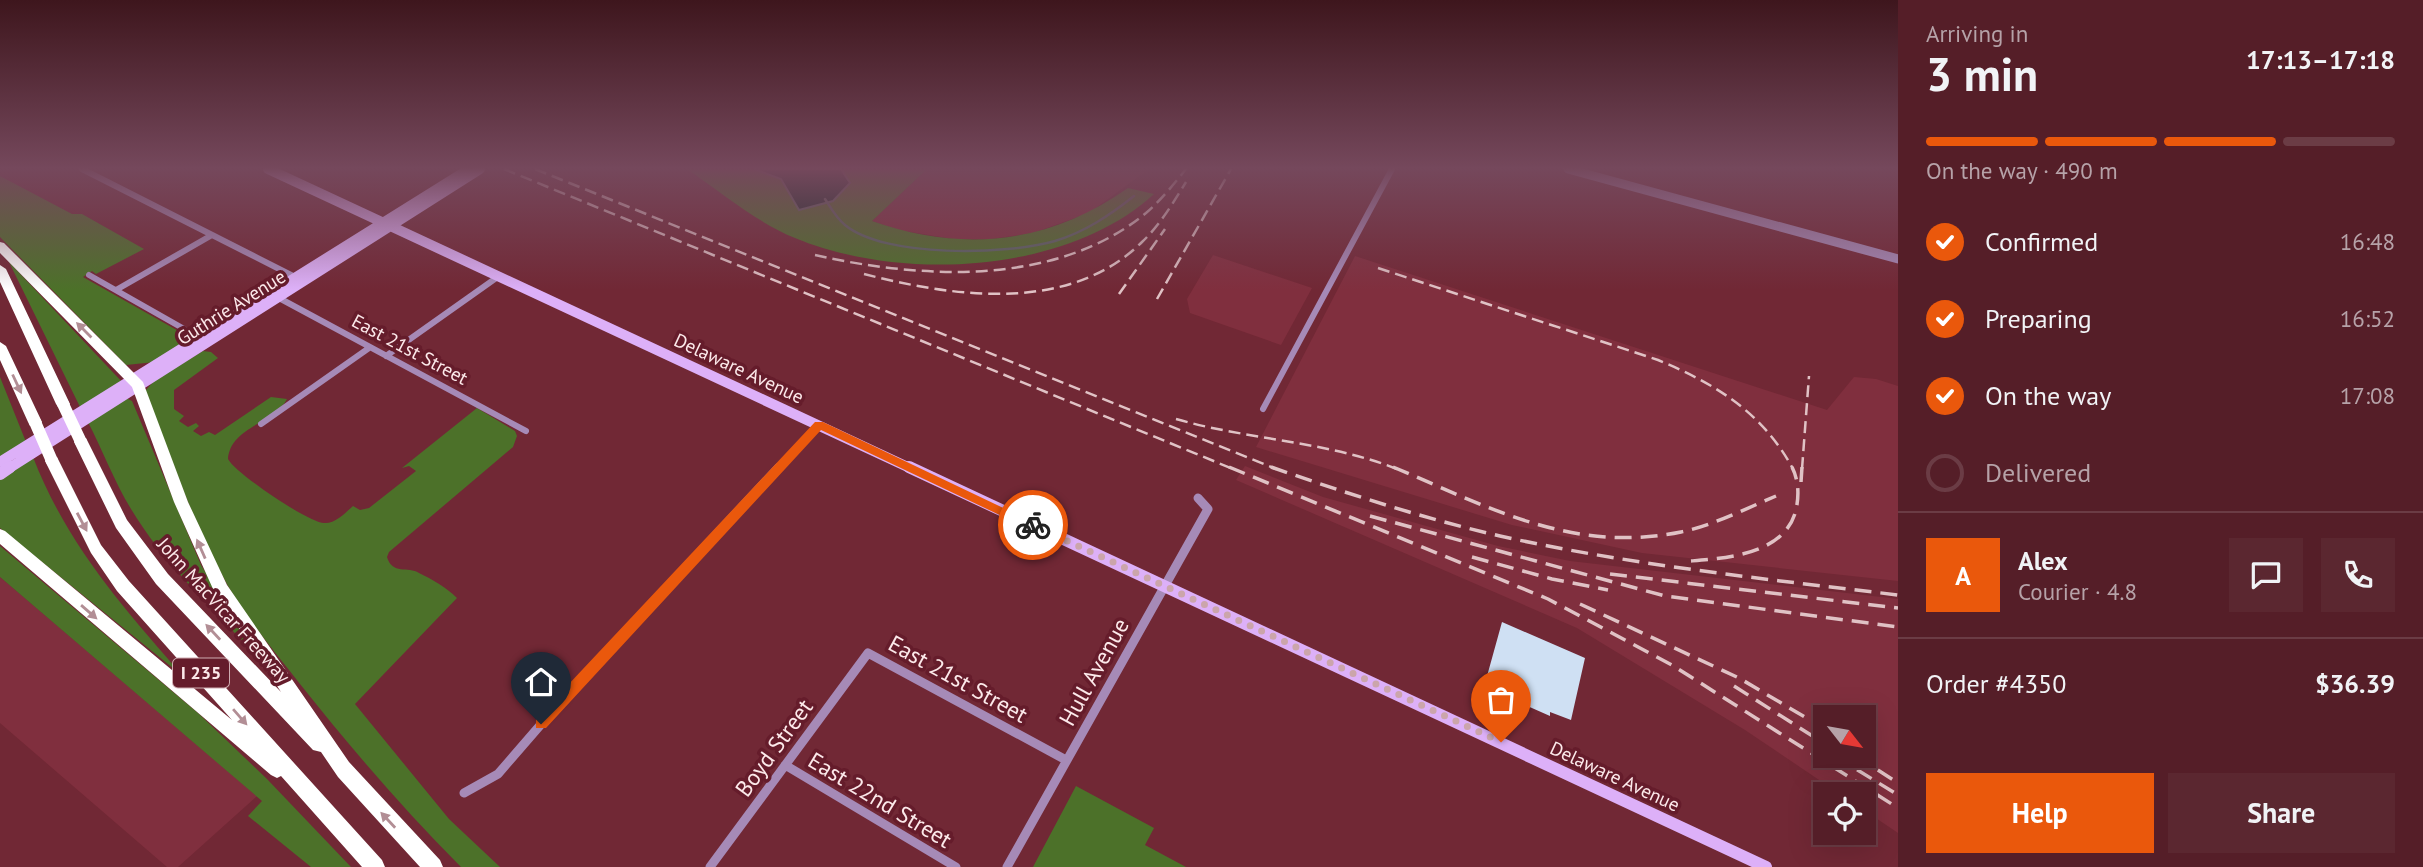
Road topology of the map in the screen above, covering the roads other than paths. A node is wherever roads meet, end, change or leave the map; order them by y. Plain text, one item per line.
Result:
1 (162, 209) edge
2 (355, 209) edge
3 (411, 209) edge
4 (413, 209) edge
5 (1370, 209) edge
6 (1717, 209) edge
7 (402, 216) junction
8 (388, 225) junction
9 (212, 235) junction
10 (0, 246) edge
11 (1898, 259) edge
12 (0, 269) edge
13 (89, 275) dead end
14 (499, 276) junction
15 (295, 277) junction
16 (116, 290) junction
17 (279, 298) junction
18 (200, 338) junction
19 (0, 346) edge
20 (369, 348) junction
21 (386, 356) junction
22 (135, 382) junction
23 (1263, 409) dead end
24 (261, 424) dead end
25 (819, 425) junction
26 (526, 431) dead end
27 (0, 462) edge
28 (0, 474) edge
29 (1198, 498) dead end
30 (0, 535) edge
31 (1164, 586) junction
32 (869, 653) joint
33 (1066, 760) junction
34 (785, 765) junction
35 (344, 771) junction
36 (464, 793) dead end
37 (311, 798) junction
38 (375, 867) edge
39 (433, 867) edge
40 (710, 867) edge
41 (956, 867) edge
42 (1007, 867) edge
43 (1766, 867) edge

1 - 9 street
2 - 8 main road, Delaware Avenue
3 - 7 main road, Guthrie Avenue
4 - 7 main road, Guthrie Avenue
5 - 23 street
6 - 11 street
7 - 8 main road, Guthrie Avenue
8 - 14 main road, Delaware Avenue
8 - 15 main road, Guthrie Avenue
8 - 17 main road, Guthrie Avenue
9 - 15 street
9 - 16 street
22 -> 10 highway
35 -> 12 highway, John MacVicar Freeway / I 235, bridge
13 - 16 street
14 - 21 street
14 - 25 main road, Delaware Avenue
15 - 18 main road, Guthrie Avenue
16 - 18 street
17 - 20 street, East 21st Street
17 - 22 main road, Guthrie Avenue
18 - 22 main road, Guthrie Avenue
19 -> 37 highway, I 235, bridge
20 - 21 street, East 21st Street
20 - 24 street
21 - 26 street, East 21st Street
22 - 27 main road, Guthrie Avenue
22 - 28 main road, Guthrie Avenue
35 -> 22 highway
25 - 31 main road, Delaware Avenue
25 - 36 street
29 - 31 street, Hull Avenue
30 -> 37 highway
31 - 33 street, Hull Avenue
31 - 43 main road, Delaware Avenue
32 - 33 street, East 21st Street
32 - 34 street, Boyd Street
33 - 42 street, Hull Avenue
34 - 40 street, Boyd Street
34 - 41 street, East 22nd Street
39 -> 35 highway, John MacVicar Freeway / I 235
37 - 38 highway, I 235

